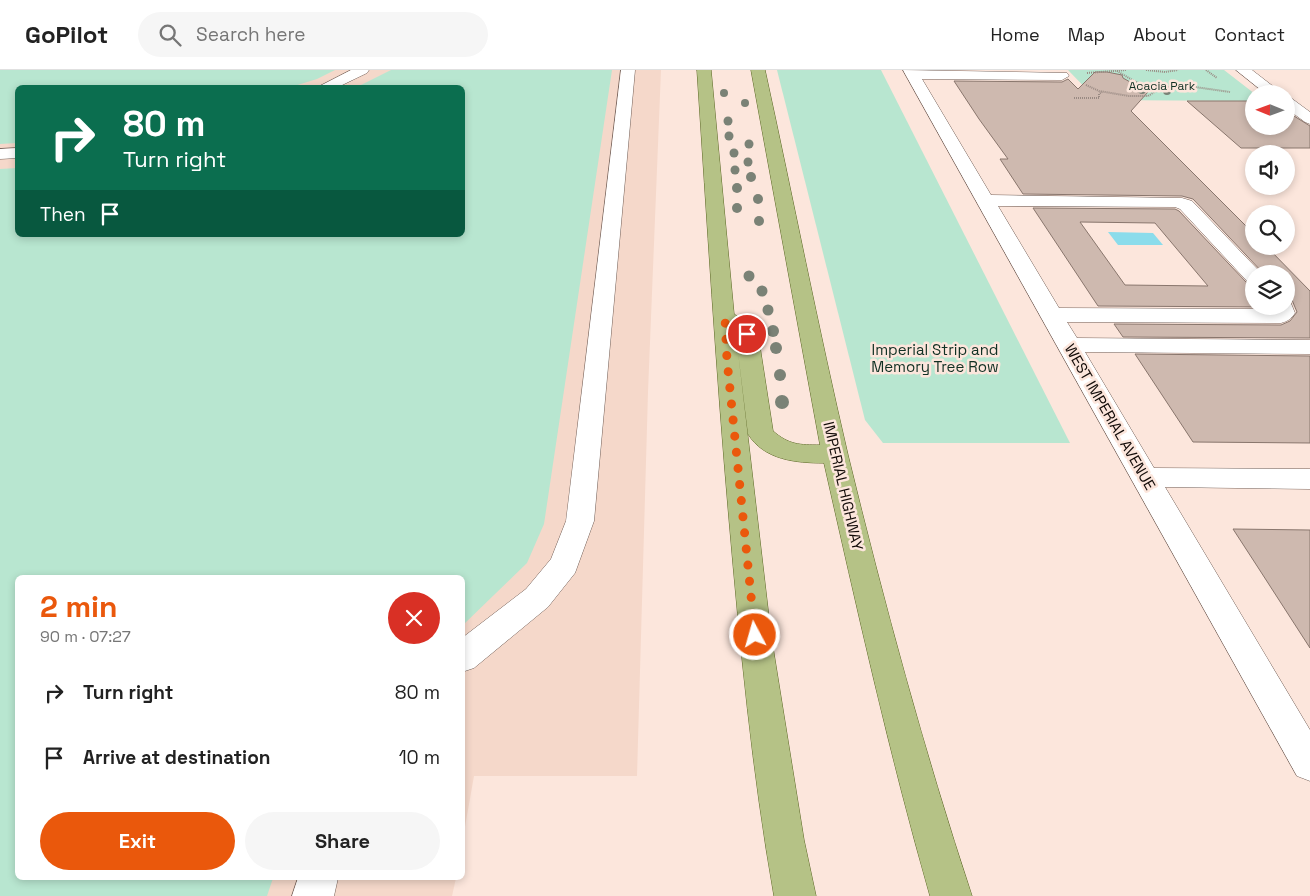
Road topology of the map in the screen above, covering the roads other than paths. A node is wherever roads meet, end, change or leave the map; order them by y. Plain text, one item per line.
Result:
1 (362, 70) edge
2 (628, 70) edge
3 (704, 70) edge
4 (758, 70) edge
5 (1243, 70) edge
6 (911, 72) edge
7 (1062, 76) dead end
8 (330, 85) edge
9 (1264, 85) edge
10 (1295, 108) edge
11 (1310, 119) edge
12 (15, 153) edge
13 (0, 154) edge
14 (985, 200) junction
15 (1245, 267) edge
16 (1052, 315) junction
17 (1282, 315) edge
18 (725, 318) junction
19 (1069, 345) junction
20 (1310, 347) edge
21 (835, 454) junction
22 (1145, 477) junction
23 (1310, 479) edge
24 (465, 656) edge
25 (1310, 764) edge
26 (317, 880) edge
27 (313, 896) edge
28 (794, 896) edge
29 (951, 896) edge

1 - 8 street
2 - 24 street
3 - 18 main road
4 - 21 main road, IMPERIAL HIGHWAY
5 - 9 street
6 - 7 street
6 - 14 street, WEST IMPERIAL AVENUE
10 - 11 street
12 - 13 street
14 - 15 street
14 - 16 street, WEST IMPERIAL AVENUE
16 - 17 street
16 - 19 street, WEST IMPERIAL AVENUE
18 - 21 main road
18 - 28 main road
19 - 20 street
19 - 22 street, WEST IMPERIAL AVENUE
21 - 29 main road, IMPERIAL HIGHWAY
22 - 23 street
22 - 25 street, WEST IMPERIAL AVENUE
26 - 27 street

